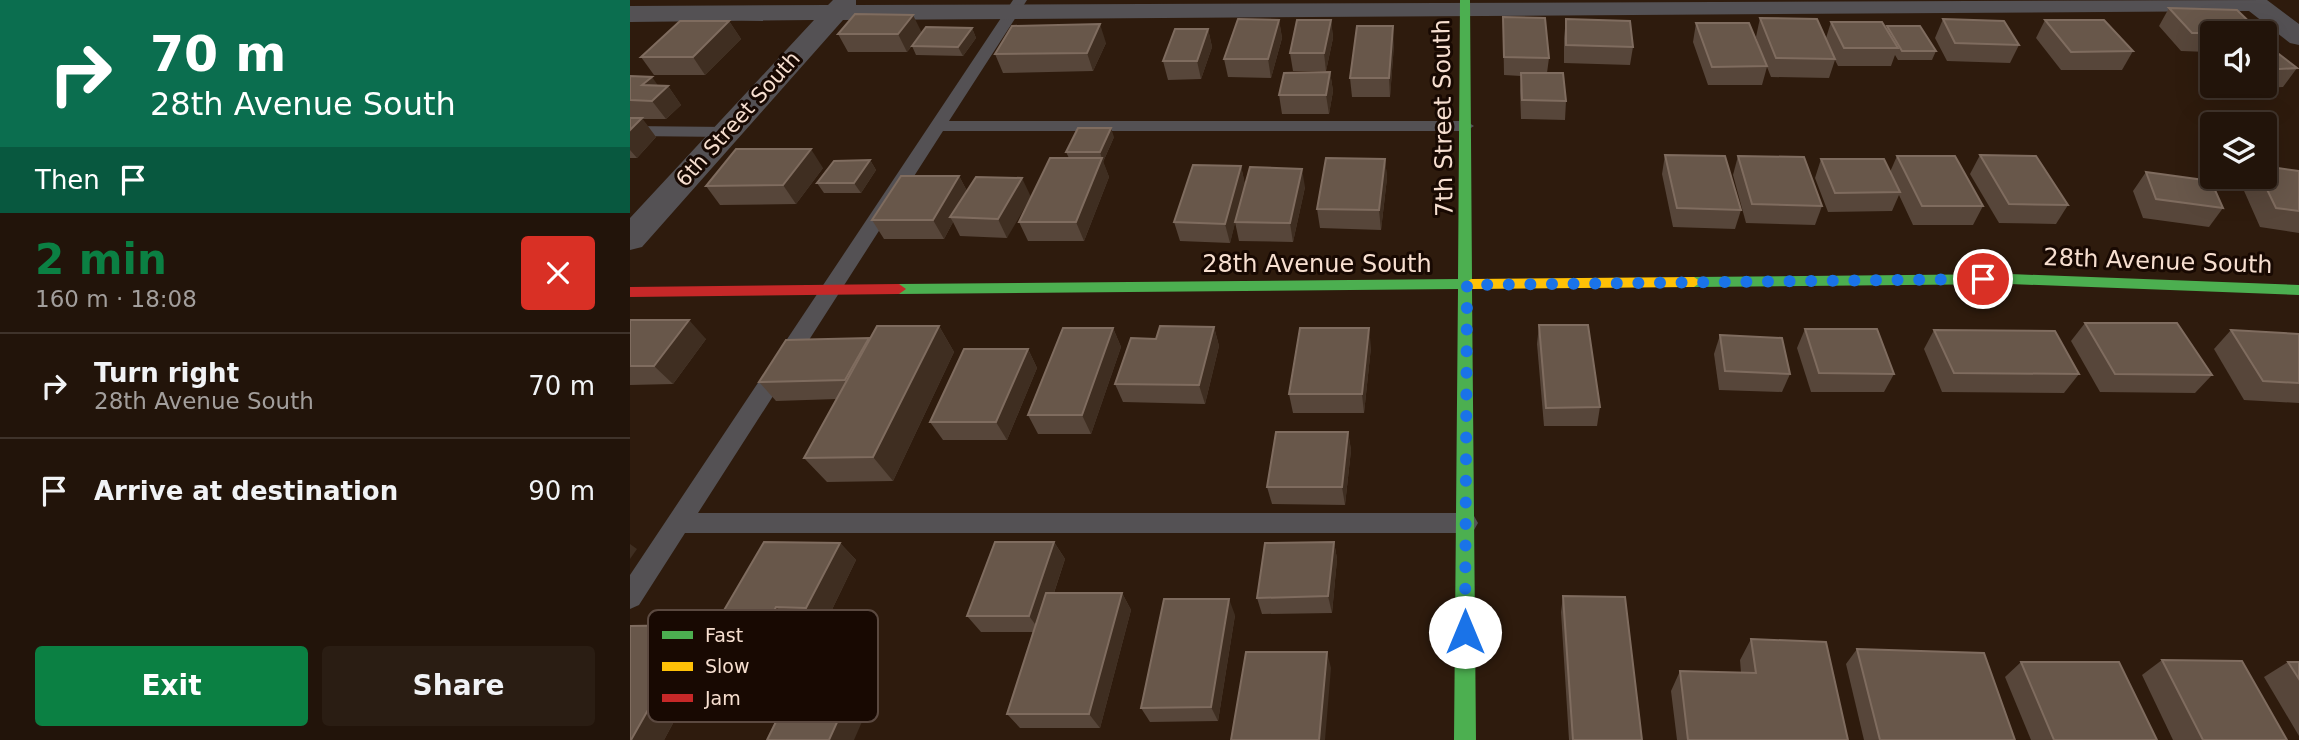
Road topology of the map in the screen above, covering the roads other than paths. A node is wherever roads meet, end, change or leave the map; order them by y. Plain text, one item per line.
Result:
1 (2253, 2) edge
2 (1465, 3) edge
3 (1016, 6) edge
4 (841, 7) edge
5 (630, 14) edge
6 (2299, 37) edge
7 (939, 126) junction
8 (1466, 126) junction
9 (630, 131) edge
10 (727, 132) junction
11 (630, 239) edge
12 (1467, 285) junction
13 (2299, 290) edge
14 (832, 291) junction
15 (630, 292) edge
16 (679, 523) junction
17 (1466, 523) junction
18 (630, 597) edge
19 (1465, 740) edge

1 - 2 street
1 - 6 street
2 - 3 street
2 - 8 street, 7th Street South
3 - 4 street
3 - 7 lane
4 - 5 street
4 - 10 street, 6th Street South
7 - 8 lane
7 - 14 lane
8 - 12 street, 7th Street South
9 - 10 lane
10 - 11 street, 6th Street South
12 - 13 street, 28th Avenue South
12 - 14 street, 28th Avenue South
12 - 17 street, 7th Street South
14 - 15 street, 28th Avenue South
14 - 16 lane
16 - 17 lane
16 - 18 lane
17 - 19 street, 7th Street South

